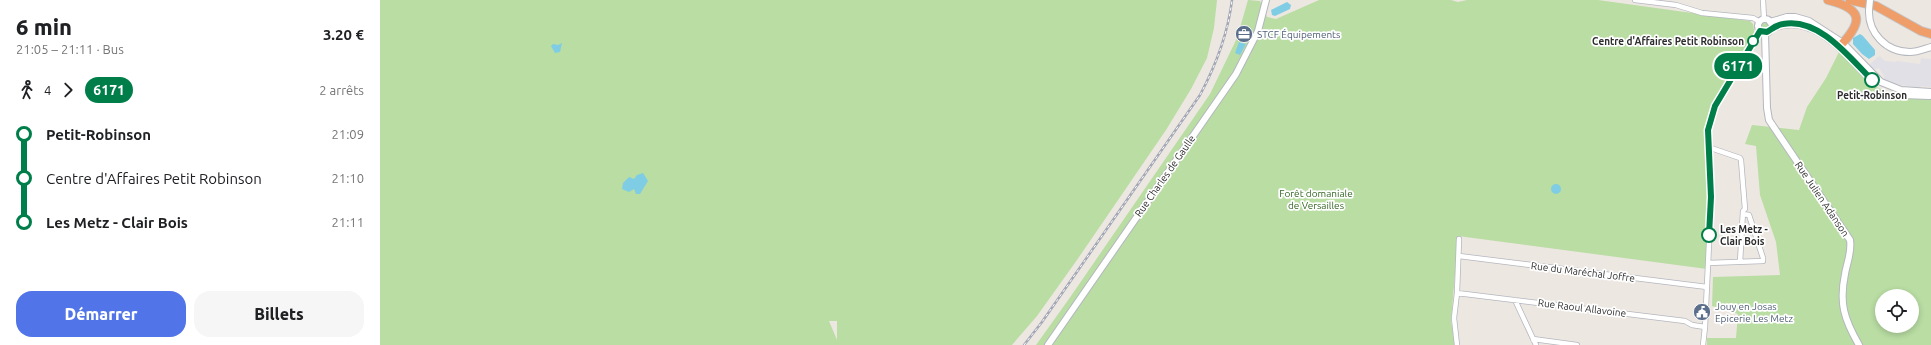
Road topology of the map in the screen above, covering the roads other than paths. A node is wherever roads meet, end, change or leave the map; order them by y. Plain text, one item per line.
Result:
1 (1266, 0) edge
2 (1635, 0) edge
3 (1763, 0) edge
4 (1828, 0) edge
5 (1850, 0) edge
6 (1870, 0) edge
7 (1765, 21) junction
8 (1771, 29) junction
9 (1763, 32) junction
10 (1931, 34) edge
11 (1841, 45) junction
12 (1931, 47) edge
13 (1931, 92) edge
14 (1931, 96) edge
15 (1708, 147) junction
16 (1743, 214) junction
17 (1459, 239) dead end
18 (1459, 256) junction
19 (1740, 262) junction
20 (1708, 263) junction
21 (1707, 287) junction
22 (1457, 293) junction
23 (1515, 300) junction
24 (1705, 327) junction
25 (1534, 340) junction
26 (1048, 345) edge
27 (1457, 345) edge
28 (1536, 345) edge
29 (1577, 345) edge
30 (1703, 345) edge
31 (1859, 345) edge

1 - 26 main road, Rue Charles de Gaulle
2 - 7 street
3 - 7 street
4 - 11 highway
5 - 10 highway
6 - 12 main road, bridge
7 - 8 main road
7 - 9 main road, Rue Julien Adanson
7 - 11 main road
8 - 9 main road
8 - 11 main road
9 - 15 street
9 - 31 main road, Rue Julien Adanson
11 - 13 main road
11 - 14 main road
15 - 16 street
15 - 20 street
16 - 19 street
16 - 19 street
17 - 18 street
18 - 21 street, Rue du Maréchal Joffre
18 - 22 street
19 - 20 street
20 - 21 street
21 - 24 street
22 - 23 street, Rue Raoul Allavoine
22 - 27 street
23 - 24 street, Rue Raoul Allavoine
23 - 25 street
24 - 30 street
25 - 28 street
25 - 29 street

